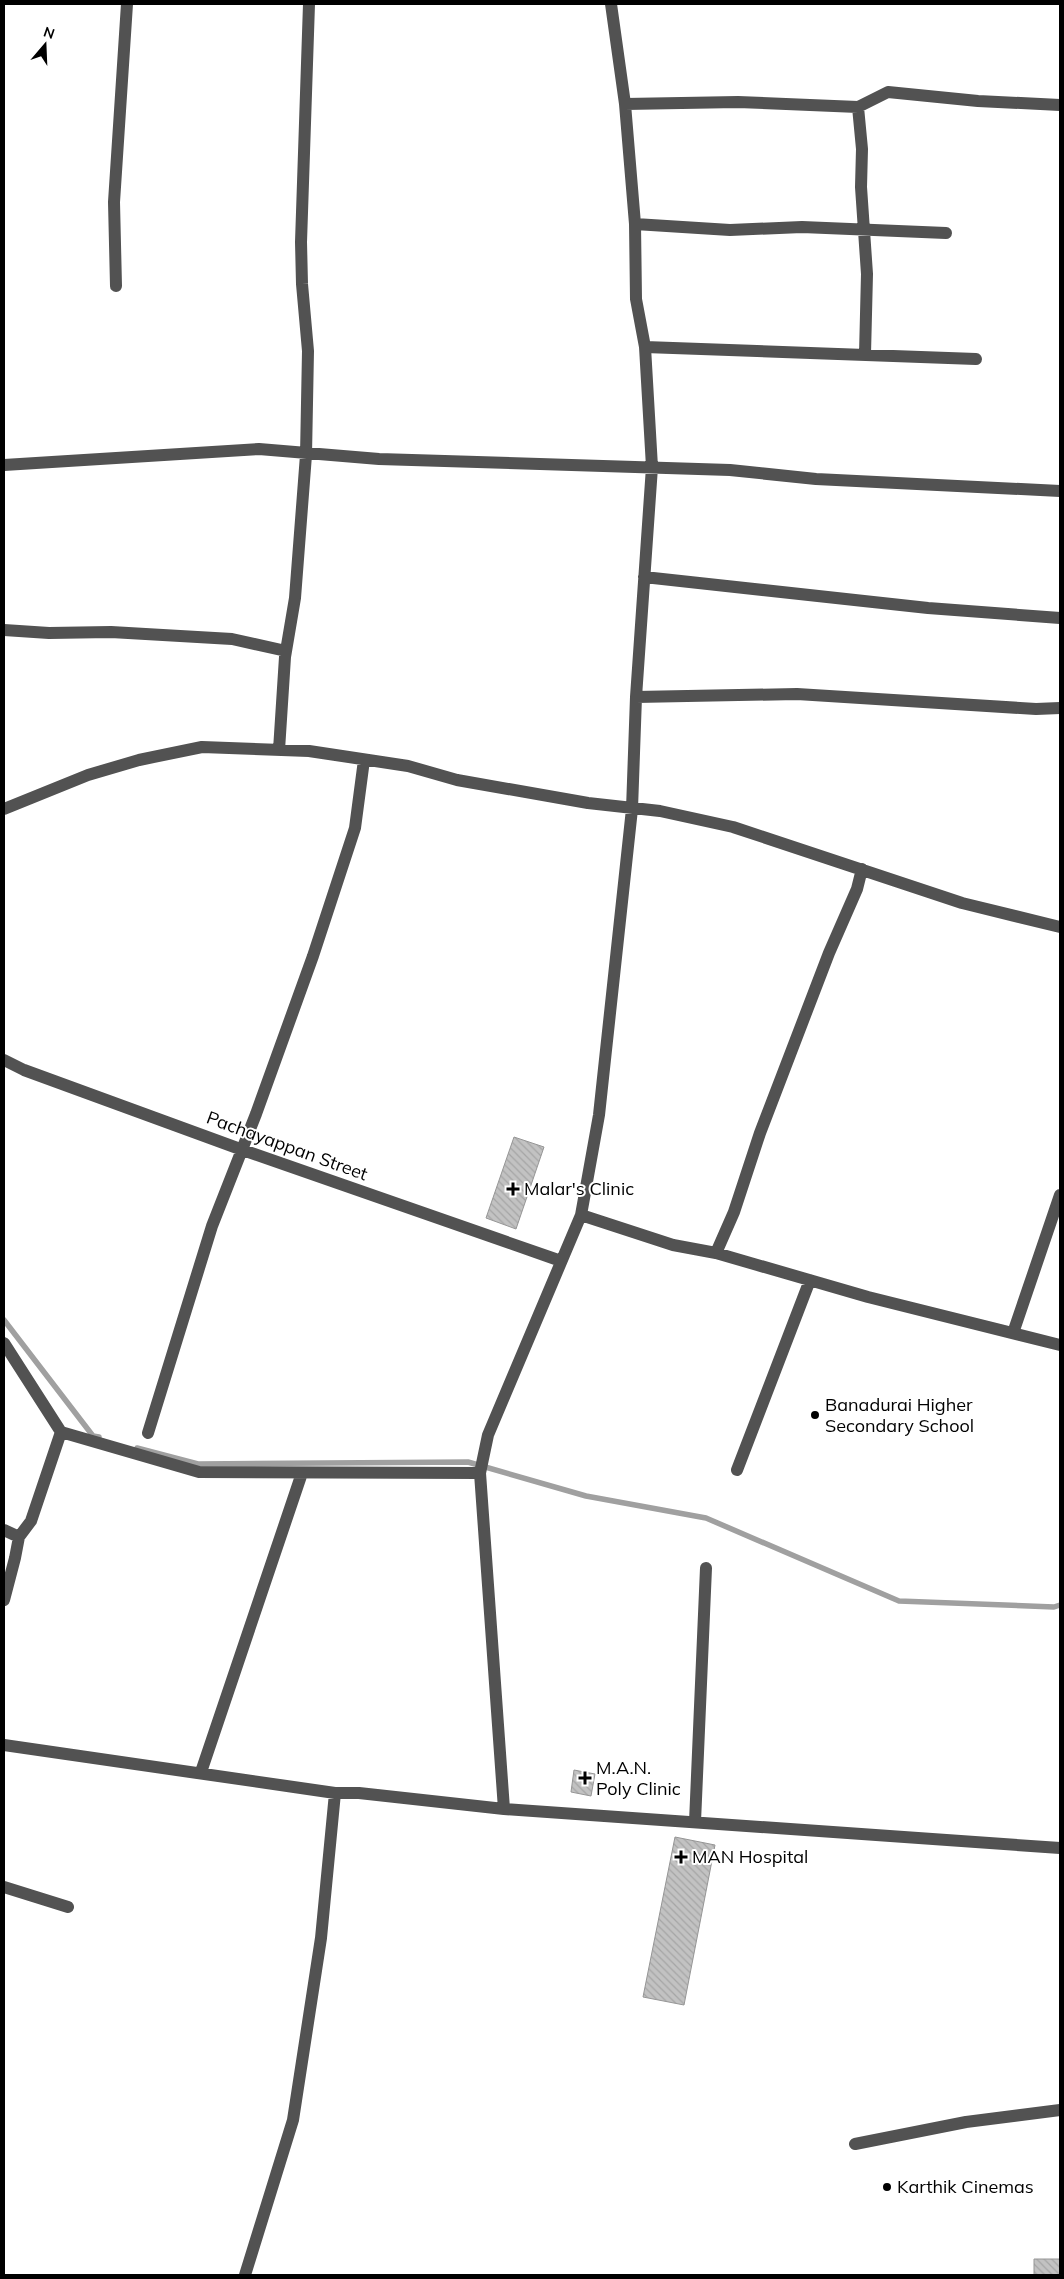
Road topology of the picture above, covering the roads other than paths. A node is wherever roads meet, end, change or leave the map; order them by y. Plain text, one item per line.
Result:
1 (127, 4) edge
2 (309, 4) edge
3 (610, 4) edge
4 (625, 104) junction
5 (863, 104) junction
6 (1060, 105) edge
7 (635, 224) junction
8 (864, 228) junction
9 (946, 232) dead end
10 (116, 286) dead end
11 (645, 347) junction
12 (865, 354) junction
13 (976, 359) dead end
14 (306, 455) junction
15 (4, 465) edge
16 (652, 467) junction
17 (1060, 491) edge
18 (644, 577) junction
19 (1060, 618) edge
20 (4, 630) edge
21 (286, 651) junction
22 (636, 697) junction
23 (1060, 708) edge
24 (279, 750) junction
25 (364, 760) junction
26 (632, 809) junction
27 (4, 810) edge
28 (862, 868) junction
29 (1060, 927) edge
30 (4, 1060) edge
31 (240, 1149) junction
32 (1060, 1195) edge
33 (581, 1215) junction
34 (716, 1253) junction
35 (561, 1261) junction
36 (810, 1280) junction
37 (1014, 1333) junction
38 (4, 1343) edge
39 (1060, 1345) edge
40 (61, 1432) junction
41 (148, 1433) dead end
42 (737, 1470) dead end
43 (302, 1473) junction
44 (480, 1473) junction
45 (4, 1530) edge
46 (18, 1536) junction
47 (706, 1568) dead end
48 (4, 1600) edge
49 (4, 1745) edge
50 (201, 1772) junction
51 (335, 1793) junction
52 (504, 1808) junction
53 (695, 1822) junction
54 (1060, 1848) edge
55 (4, 1888) edge
56 (68, 1907) dead end
57 (1060, 2110) edge
58 (855, 2144) dead end
59 (245, 2275) edge

1 - 10 street
2 - 14 street
3 - 4 street
4 - 5 street
4 - 7 street
5 - 6 street
5 - 8 street
7 - 8 street
7 - 11 street
8 - 9 street
8 - 12 street
11 - 12 street
11 - 16 street
12 - 13 street
14 - 15 street
14 - 16 street
14 - 21 street
16 - 17 street
16 - 18 street
18 - 19 street
18 - 22 street
20 - 21 street
21 - 24 street
22 - 23 street
22 - 26 street
24 - 25 street
24 - 27 street
25 - 26 street
25 - 31 street
26 - 28 street
26 - 33 street
28 - 29 street
28 - 34 street
30 - 31 street, Pachayappan Street
31 - 35 street, Pachayappan Street
31 - 41 street
32 - 37 street
33 - 34 street
33 - 35 street
34 - 36 street
35 - 44 street
36 - 37 street
36 - 42 street
37 - 39 street
38 - 40 street
40 - 43 street
40 - 46 street
43 - 44 street
43 - 50 street
44 - 52 street
45 - 46 street
46 - 48 street
47 - 53 street
49 - 50 street
50 - 51 street
51 - 52 street
51 - 59 street
52 - 53 street
53 - 54 street
55 - 56 street
57 - 58 street

